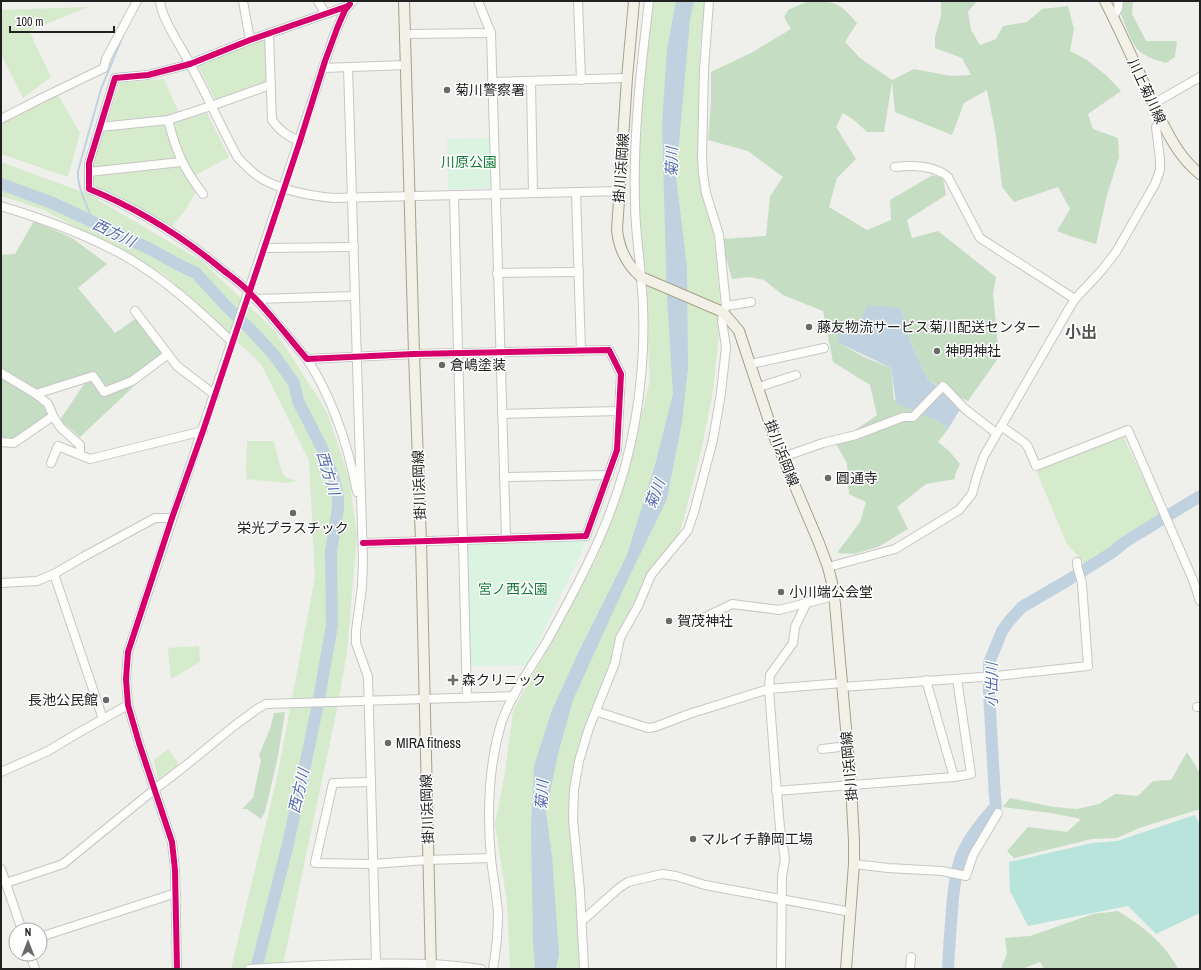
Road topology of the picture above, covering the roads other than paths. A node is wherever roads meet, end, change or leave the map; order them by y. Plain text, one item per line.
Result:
1 (137, 1) edge
2 (160, 1) edge
3 (243, 1) edge
4 (318, 1) edge
5 (404, 1) edge
6 (478, 1) edge
7 (578, 1) edge
8 (634, 1) edge
9 (649, 1) edge
10 (709, 1) edge
11 (1105, 1) edge
12 (1119, 1) edge
13 (350, 3) edge
14 (325, 13) junction
15 (1113, 16) junction
16 (491, 33) junction
17 (269, 34) junction
18 (406, 34) junction
19 (250, 40) junction
20 (190, 64) junction
21 (406, 66) junction
22 (324, 68) junction
23 (348, 68) junction
24 (1200, 77) edge
25 (627, 78) junction
26 (581, 80) junction
27 (531, 81) junction
28 (492, 82) junction
29 (270, 85) junction
30 (1153, 104) junction
31 (212, 106) junction
32 (1, 119) edge
33 (168, 120) junction
34 (1161, 120) junction
35 (100, 127) junction
36 (300, 141) junction
37 (181, 162) junction
38 (895, 167) dead end
39 (89, 172) junction
40 (1200, 174) edge
41 (284, 188) junction
42 (620, 190) junction
43 (576, 192) junction
44 (533, 193) junction
45 (203, 194) dead end
46 (495, 194) junction
47 (454, 195) junction
48 (410, 196) junction
49 (353, 198) junction
50 (1, 206) edge
51 (354, 247) junction
52 (263, 248) junction
53 (579, 272) junction
54 (498, 273) junction
55 (642, 277) junction
56 (250, 296) junction
57 (355, 296) junction
58 (1075, 299) junction
59 (751, 302) dead end
60 (723, 310) junction
61 (135, 311) dead end
62 (233, 340) junction
63 (824, 348) dead end
64 (582, 350) junction
65 (500, 352) junction
66 (458, 353) junction
67 (414, 354) junction
68 (167, 355) junction
69 (357, 356) junction
70 (306, 359) junction
71 (751, 364) junction
72 (1, 373) edge
73 (796, 375) dead end
74 (759, 387) junction
75 (36, 394) junction
76 (215, 395) junction
77 (619, 411) junction
78 (502, 414) junction
79 (53, 416) junction
80 (1002, 426) junction
81 (203, 430) junction
82 (996, 433) junction
83 (1, 442) edge
84 (80, 455) junction
85 (783, 457) junction
86 (51, 463) dead end
87 (609, 474) junction
88 (504, 476) junction
89 (361, 516) junction
90 (172, 518) junction
91 (506, 538) junction
92 (464, 540) junction
93 (421, 541) junction
94 (363, 543) junction
95 (1077, 565) dead end
96 (828, 567) junction
97 (54, 574) junction
98 (1, 583) edge
99 (834, 596) junction
100 (1200, 601) edge
101 (808, 602) junction
102 (699, 620) dead end
103 (957, 679) junction
104 (926, 680) junction
105 (842, 685) junction
106 (769, 689) junction
107 (514, 696) junction
108 (467, 698) junction
109 (424, 699) junction
110 (368, 700) junction
111 (128, 705) junction
112 (601, 714) dead end
113 (102, 719) junction
114 (848, 746) junction
115 (822, 749) dead end
116 (1, 772) edge
117 (954, 777) junction
118 (371, 782) junction
119 (851, 785) junction
120 (155, 789) junction
121 (776, 791) junction
122 (998, 813) dead end
123 (491, 858) junction
124 (428, 860) junction
125 (372, 864) junction
126 (854, 864) junction
127 (1, 869) edge
128 (6, 883) junction
129 (176, 893) junction
130 (782, 900) junction
131 (851, 912) junction
132 (582, 921) junction
133 (19, 922) edge
134 (48, 934) edge
135 (911, 957) dead end
136 (376, 964) junction
137 (431, 966) edge
138 (177, 969) edge
139 (249, 969) edge
140 (481, 969) edge
141 (493, 969) edge
142 (584, 969) edge
143 (782, 969) edge
144 (846, 969) edge
145 (910, 969) edge

1 - 32 street
2 - 20 street
3 - 19 street
4 - 14 street
5 - 18 main road, 掛川浜岡線
6 - 16 street
7 - 26 street
8 - 25 main road, 掛川浜岡線
9 - 55 street
10 - 60 street
11 - 15 main road, 川上菊川線
12 - 15 street
13 - 14 street
13 - 22 street
14 - 17 street
15 - 30 main road, 川上菊川線
16 - 18 street
16 - 28 street
17 - 19 street
17 - 29 street
18 - 21 main road, 掛川浜岡線
19 - 20 street
20 - 31 street
20 - 35 street
21 - 23 street
21 - 48 main road, 掛川浜岡線
22 - 23 street
22 - 36 street
23 - 49 street
24 - 30 street
25 - 26 street
25 - 42 main road, 掛川浜岡線
26 - 27 street
27 - 28 street
27 - 44 street
28 - 46 street
29 - 31 street
29 - 36 street
30 - 34 main road, 川上菊川線
31 - 33 street
31 - 41 street
33 - 35 street
33 - 37 street
34 - 40 main road, 川上菊川線
34 - 58 street
35 - 39 street
36 - 41 street
37 - 39 street
37 - 45 street
38 - 58 street
39 - 56 street
41 - 49 street
41 - 52 street
42 - 43 street
42 - 55 main road, 掛川浜岡線
43 - 44 street
43 - 53 street
44 - 46 street
46 - 47 street
46 - 54 street
47 - 48 street
47 - 66 street
48 - 49 street
48 - 67 main road, 掛川浜岡線
49 - 51 street
50 - 62 street
51 - 52 street
51 - 57 street
52 - 56 street
53 - 54 street
53 - 64 street
54 - 65 street
55 - 60 main road, 掛川浜岡線
55 - 107 street
56 - 57 street
56 - 62 street
56 - 70 street
57 - 69 street
58 - 80 street
59 - 60 street
60 - 71 main road, 掛川浜岡線
60 - 132 street
61 - 68 street
62 - 76 street
63 - 71 street
64 - 65 street
64 - 77 street
65 - 66 street
65 - 78 street
66 - 67 street
66 - 92 street
67 - 69 street
67 - 93 main road, 掛川浜岡線
68 - 75 street
68 - 76 street
69 - 70 street
69 - 89 street
70 - 89 street
71 - 74 main road, 掛川浜岡線
72 - 75 street
73 - 74 street
74 - 85 main road, 掛川浜岡線
75 - 79 street
76 - 81 street
77 - 78 street
77 - 87 street
78 - 88 street
79 - 83 street
79 - 84 street
80 - 82 street
80 - 100 street
81 - 84 street
81 - 90 street
82 - 85 street
82 - 96 street
84 - 86 street
85 - 96 main road, 掛川浜岡線
87 - 88 street
87 - 91 street
88 - 91 street
89 - 94 street
90 - 97 street
90 - 111 street
91 - 92 street
92 - 93 street
92 - 108 street
93 - 94 street
93 - 109 main road, 掛川浜岡線
94 - 110 street
95 - 103 street
96 - 99 main road, 掛川浜岡線
97 - 98 street
97 - 113 street
99 - 101 street
99 - 105 main road, 掛川浜岡線
101 - 102 street
101 - 106 street
103 - 104 street
103 - 117 street
104 - 105 street
104 - 117 street
105 - 106 street
105 - 114 main road, 掛川浜岡線
106 - 112 street
106 - 121 street
107 - 108 street
107 - 123 street
108 - 109 street
109 - 110 street
109 - 124 main road, 掛川浜岡線
110 - 118 street
110 - 120 street
111 - 113 street
111 - 120 street
113 - 116 street
114 - 115 street
114 - 119 main road, 掛川浜岡線
117 - 119 street
118 - 125 street
118 - 125 street
119 - 121 street
119 - 126 main road, 掛川浜岡線
120 - 128 street
120 - 129 street
121 - 130 street
122 - 126 street
123 - 124 street
123 - 141 street
124 - 125 street
124 - 137 main road, 掛川浜岡線
125 - 136 street
126 - 131 main road, 掛川浜岡線
127 - 128 street
128 - 133 street
129 - 134 street
129 - 138 street
130 - 131 street
130 - 132 street
130 - 143 street
131 - 144 main road, 掛川浜岡線
132 - 142 street
135 - 145 street
136 - 137 street
136 - 139 street
137 - 140 street

